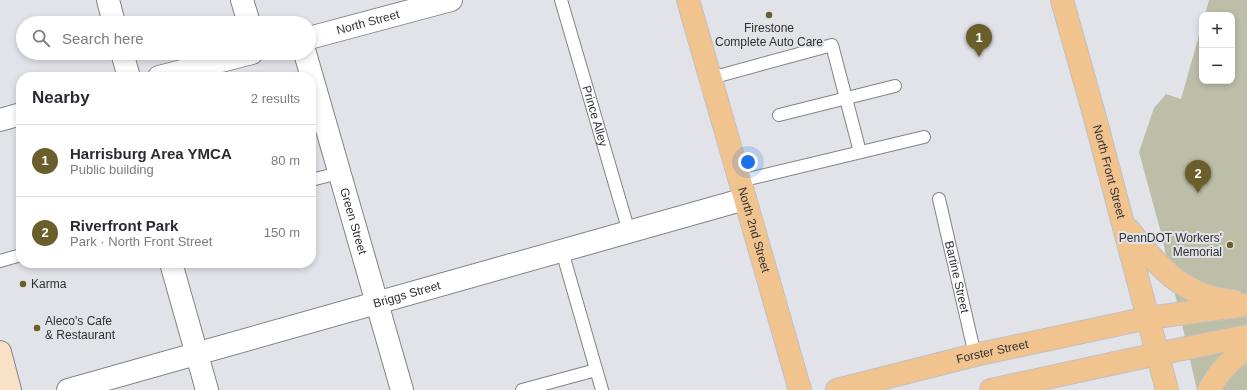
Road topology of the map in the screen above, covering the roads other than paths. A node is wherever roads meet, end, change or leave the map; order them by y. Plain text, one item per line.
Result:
1 (108, 0) edge
2 (242, 0) edge
3 (451, 0) edge
4 (562, 0) edge
5 (688, 0) edge
6 (1062, 0) edge
7 (422, 4) edge
8 (112, 16) edge
9 (247, 16) edge
10 (316, 36) edge
11 (124, 60) edge
12 (232, 60) edge
13 (307, 60) edge
14 (128, 72) edge
15 (197, 72) edge
16 (310, 72) edge
17 (711, 78) junction
18 (895, 86) dead end
19 (316, 92) edge
20 (846, 97) junction
21 (16, 115) edge
22 (779, 115) dead end
23 (0, 120) edge
24 (924, 137) dead end
25 (860, 152) junction
26 (339, 173) junction
27 (316, 179) edge
28 (743, 190) junction
29 (939, 199) dead end
30 (1123, 223) junction
31 (629, 232) junction
32 (562, 251) junction
33 (16, 256) edge
34 (0, 261) edge
35 (172, 268) edge
36 (377, 303) junction
37 (1247, 304) edge
38 (1148, 318) junction
39 (1247, 336) edge
40 (1247, 348) edge
41 (0, 352) edge
42 (197, 354) junction
43 (1158, 354) junction
44 (975, 355) junction
45 (596, 370) junction
46 (10, 390) edge
47 (68, 390) edge
48 (207, 390) edge
49 (402, 390) edge
50 (522, 390) edge
51 (602, 390) edge
52 (800, 390) edge
53 (837, 390) edge
54 (991, 390) edge
55 (1167, 390) edge
56 (1209, 390) edge

1 - 8 street
2 - 9 street
3 - 7 street, North Street
4 - 31 lane, Prince Alley
5 - 17 main road, North 2nd Street
6 - 30 main road, North Front Street
7 - 10 street, North Street
11 - 14 street
12 - 15 street
13 - 16 street, Green Street
17 - 20 lane
17 - 28 main road, North 2nd Street
18 - 20 lane
19 - 26 street, Green Street
20 - 22 lane
20 - 25 lane
21 - 23 street
24 - 25 lane
25 - 28 lane
26 - 27 lane
26 - 36 street, Green Street
28 - 31 street, Briggs Street
28 - 52 main road, North 2nd Street
29 - 44 lane, Bartine Street
30 - 37 main road
30 - 38 main road, North Front Street
31 - 32 street, Briggs Street
32 - 36 street, Briggs Street
32 - 45 lane
33 - 34 lane
35 - 42 street
36 - 42 street, Briggs Street
36 - 49 street, Green Street
37 - 38 main road, Forster Street
38 - 43 main road, North Front Street
38 - 44 main road, Forster Street
39 - 43 main road
40 - 56 main road
41 - 46 main road
42 - 47 street, Briggs Street
42 - 48 street
43 - 54 main road
43 - 55 main road, North Front Street
44 - 53 main road, Forster Street
45 - 50 lane
45 - 51 lane

